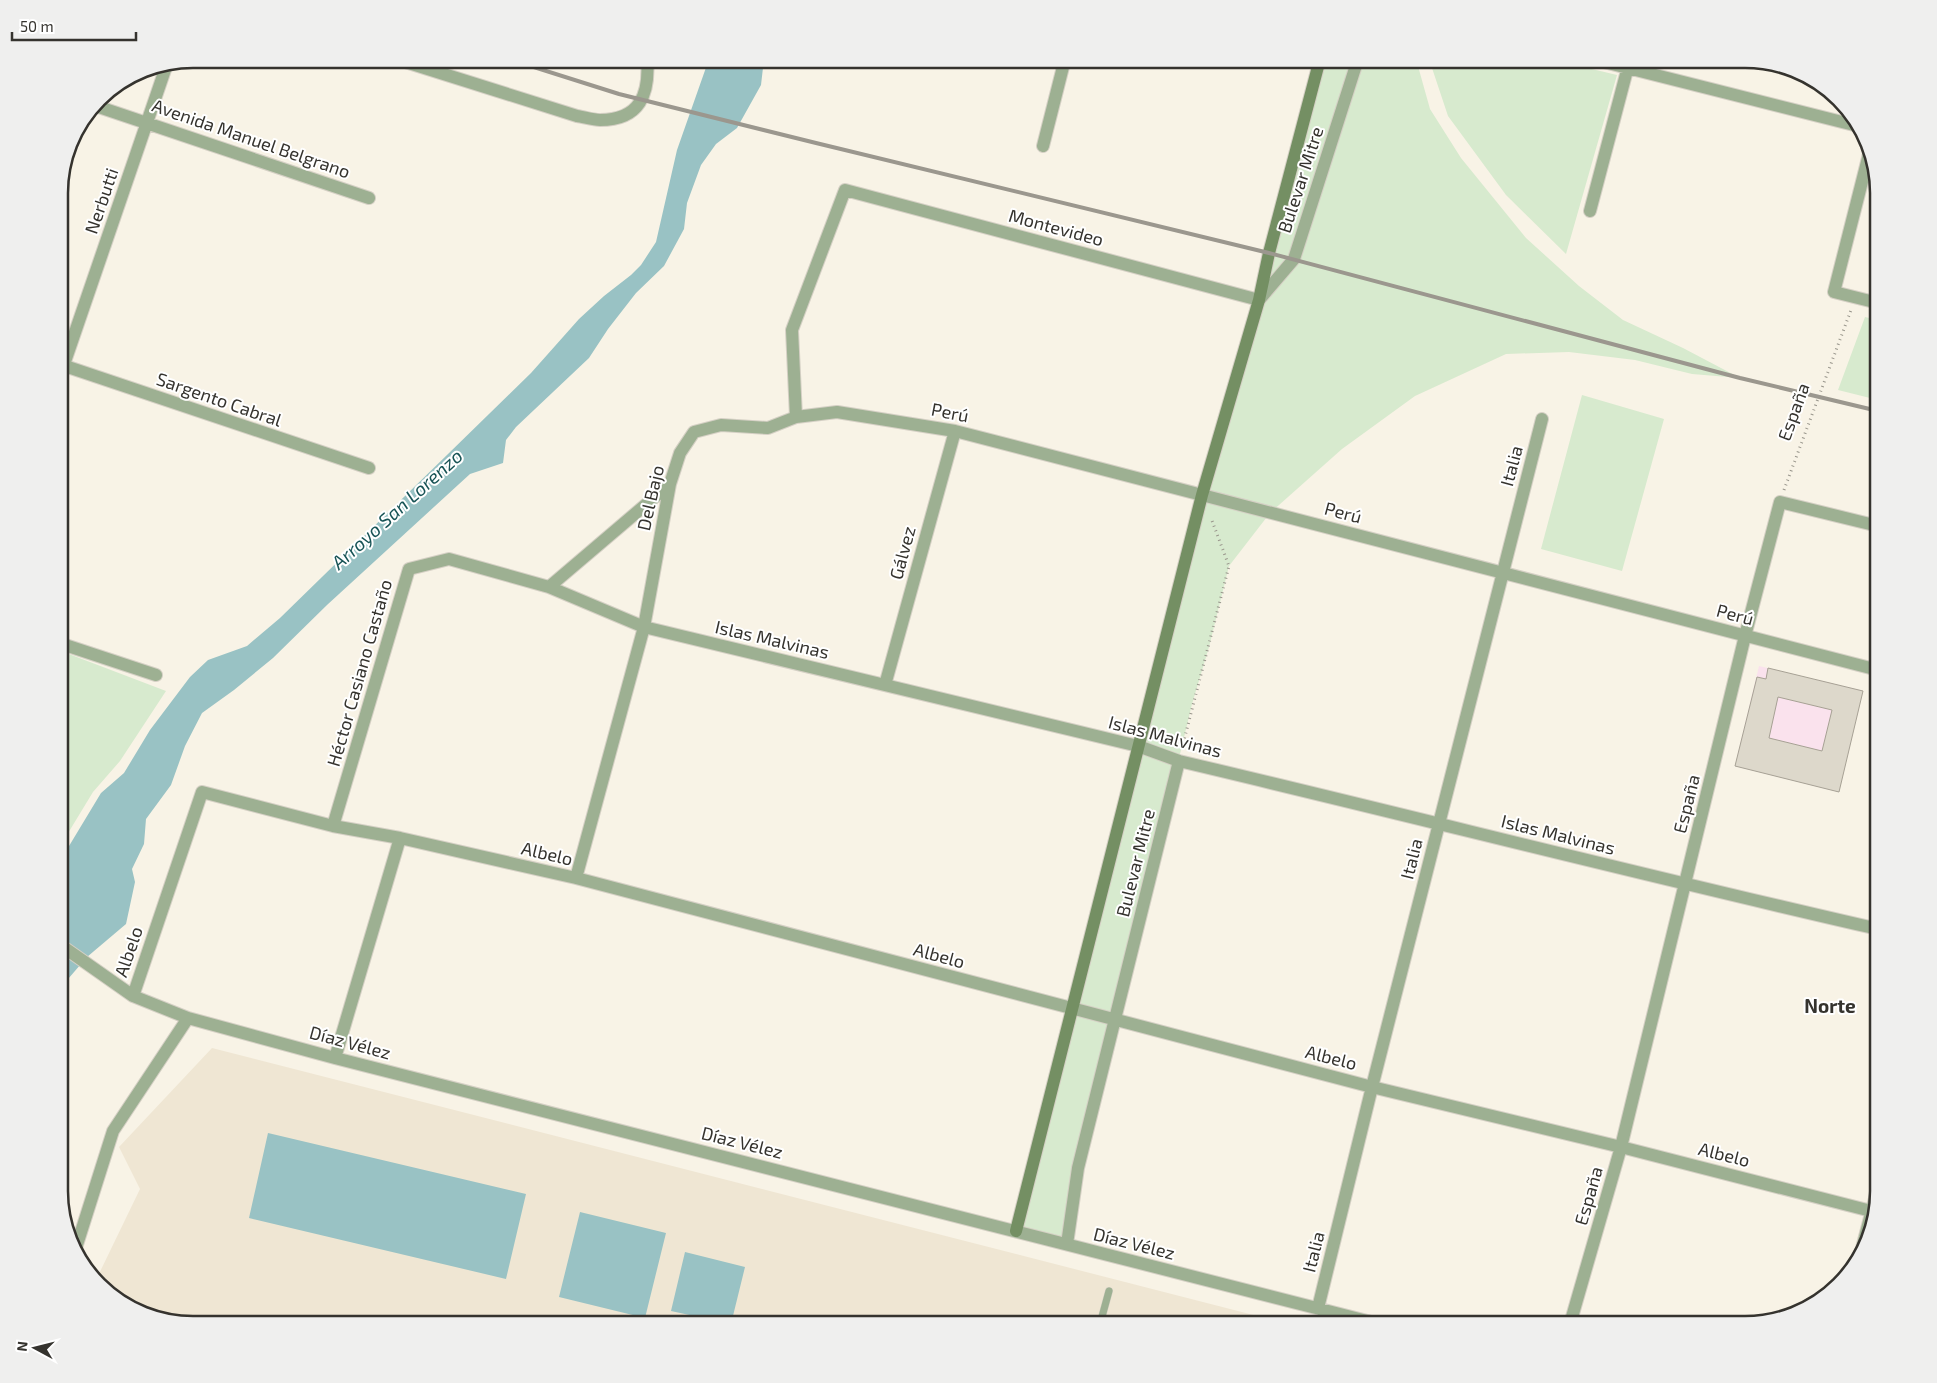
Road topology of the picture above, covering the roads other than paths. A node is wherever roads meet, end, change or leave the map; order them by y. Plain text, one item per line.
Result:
1 (425, 68) edge
2 (647, 68) edge
3 (1063, 68) edge
4 (1318, 68) edge
5 (1355, 68) edge
6 (1628, 68) edge
7 (1647, 68) edge
8 (165, 71) edge
9 (100, 108) edge
10 (147, 123) junction
11 (1849, 123) edge
12 (1043, 146) dead end
13 (1866, 165) edge
14 (369, 198) dead end
15 (1590, 211) dead end
16 (1258, 300) junction
17 (1870, 301) edge
18 (68, 345) edge
19 (68, 367) edge
20 (796, 417) junction
21 (1542, 419) dead end
22 (955, 431) junction
23 (369, 468) dead end
24 (670, 484) junction
25 (1202, 495) junction
26 (1870, 524) edge
27 (449, 559) joint
28 (1502, 573) junction
29 (549, 587) junction
30 (644, 627) junction
31 (1746, 636) junction
32 (68, 646) edge
33 (1870, 668) edge
34 (156, 675) dead end
35 (884, 685) junction
36 (1138, 746) junction
37 (1179, 760) junction
38 (1440, 823) junction
39 (334, 826) junction
40 (400, 838) junction
41 (576, 878) junction
42 (1685, 885) junction
43 (1870, 928) edge
44 (68, 950) edge
45 (133, 996) junction
46 (1071, 1008) junction
47 (188, 1018) junction
48 (1116, 1021) junction
49 (335, 1058) junction
50 (1372, 1087) junction
51 (1621, 1147) junction
52 (1868, 1211) edge
53 (1016, 1231) junction
54 (78, 1241) edge
55 (1067, 1244) junction
56 (1108, 1292) dead end
57 (1318, 1308) junction
58 (1102, 1316) edge
59 (1324, 1316) edge
60 (1348, 1316) edge
61 (1572, 1316) edge

1 - 2 street
3 - 12 street
4 - 16 street, Bulevar Mitre
5 - 16 street, Bulevar Mitre
6 - 15 street
7 - 11 street
8 - 10 street, Nerbutti
9 - 10 street, Avenida Manuel Belgrano
10 - 14 street, Avenida Manuel Belgrano
10 - 18 street, Nerbutti
13 - 17 street
16 - 20 street, Montevideo
16 - 25 street, Bulevar Mitre
19 - 23 street, Sargento Cabral
20 - 22 street, Perú
20 - 24 street, Del Bajo
21 - 28 street, Italia
22 - 25 street, Perú
22 - 35 street, Gálvez
24 - 29 street
24 - 30 street, Del Bajo
25 - 28 street, Perú
25 - 36 street, Bulevar Mitre
26 - 31 street, España
27 - 29 street, Islas Malvinas
27 - 39 street, Héctor Casiano Castaño
28 - 31 street, Perú
28 - 38 street, Italia
29 - 30 street, Islas Malvinas
30 - 35 street, Islas Malvinas
30 - 41 street, Del Bajo
31 - 33 street, Perú
31 - 42 street, España
32 - 34 street
35 - 36 street, Islas Malvinas
36 - 37 street, Islas Malvinas
36 - 46 street, Bulevar Mitre
37 - 38 street, Islas Malvinas
37 - 48 street, Bulevar Mitre
38 - 42 street, Islas Malvinas
38 - 50 street, Italia
39 - 40 street, Albelo
39 - 45 street, Albelo
40 - 41 street, Albelo
40 - 49 street
41 - 46 street, Albelo
42 - 43 street, Islas Malvinas
42 - 51 street, España
44 - 45 street, Díaz Vélez
45 - 47 street, Díaz Vélez
46 - 48 street, Albelo
46 - 53 street, Bulevar Mitre
47 - 49 street, Díaz Vélez
47 - 54 street
48 - 50 street, Albelo
48 - 55 street, Bulevar Mitre
49 - 53 street, Díaz Vélez
50 - 51 street, Albelo
50 - 57 street, Italia
51 - 52 street, Albelo
51 - 61 street, España
53 - 55 street, Díaz Vélez
55 - 57 street, Díaz Vélez
56 - 58 lane
57 - 59 lane
57 - 60 street, Díaz Vélez

